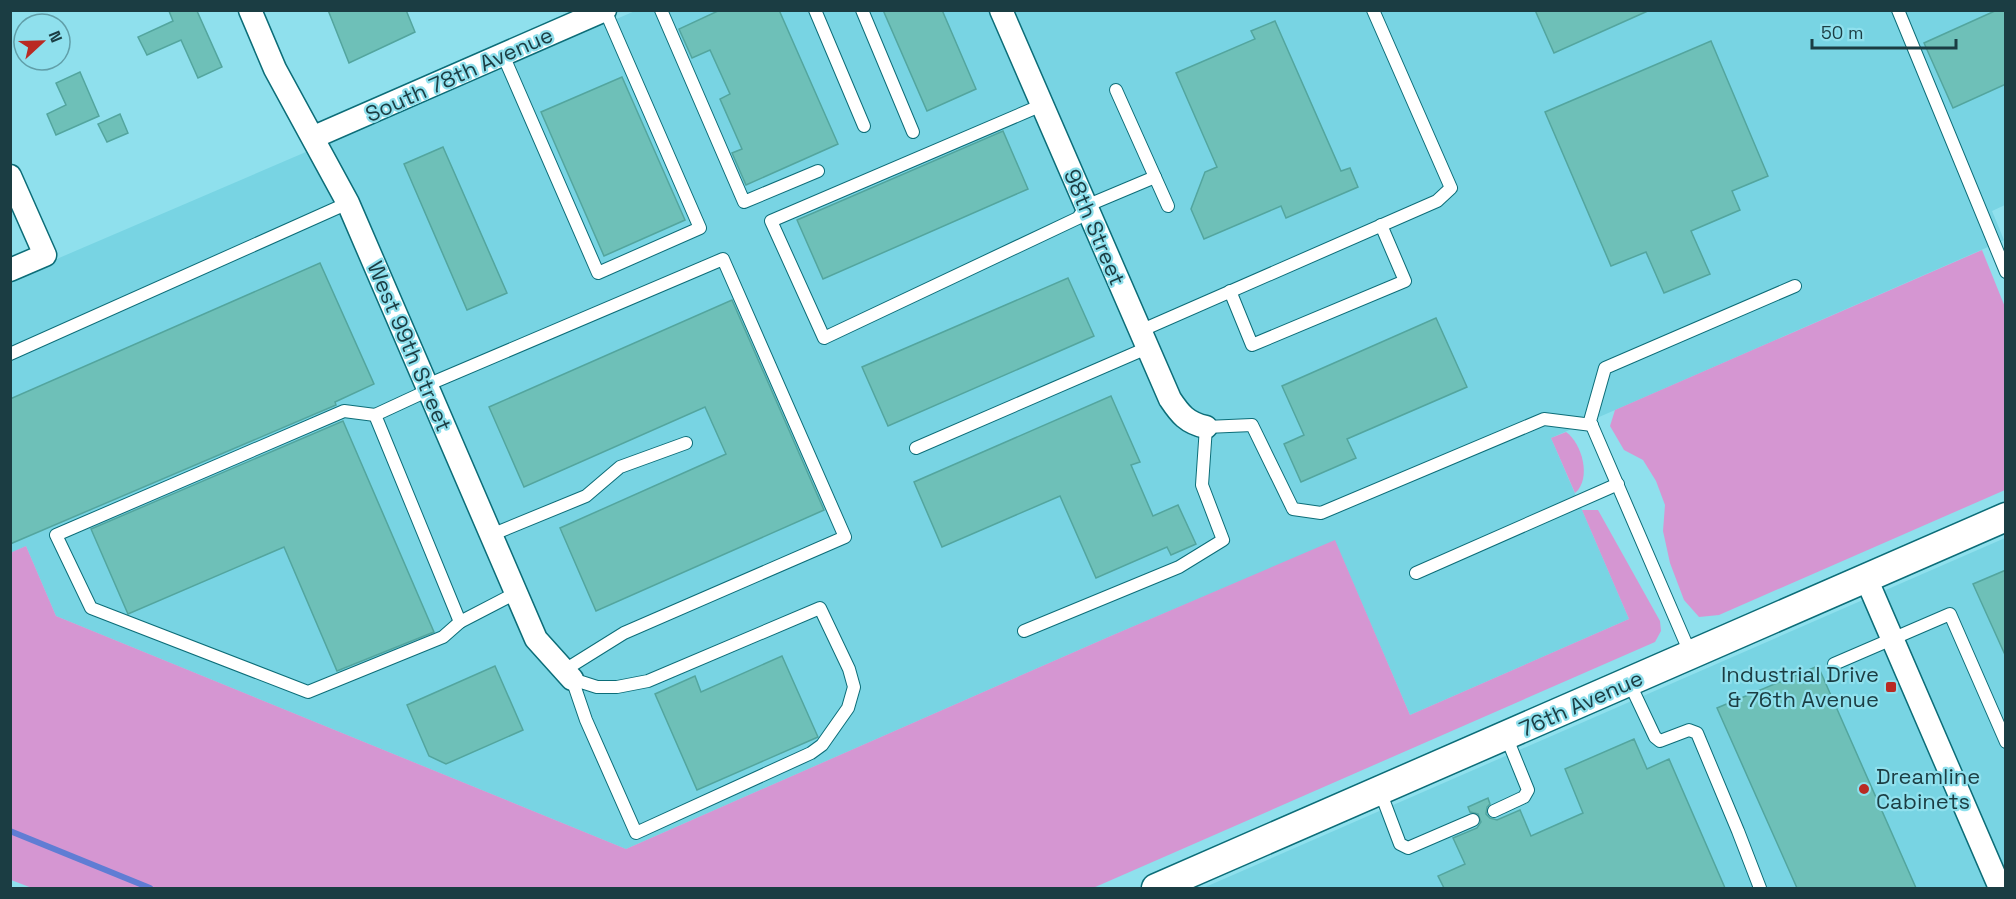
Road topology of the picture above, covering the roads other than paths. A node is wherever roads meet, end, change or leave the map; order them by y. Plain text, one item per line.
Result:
1 (250, 10) edge
2 (661, 10) edge
3 (814, 10) edge
4 (862, 10) edge
5 (1001, 10) edge
6 (1373, 10) edge
7 (1898, 10) edge
8 (594, 13) edge
9 (502, 55) junction
10 (1116, 90) dead end
11 (1042, 105) junction
12 (864, 126) dead end
13 (913, 132) dead end
14 (314, 137) junction
15 (818, 171) dead end
16 (10, 176) edge
17 (1155, 177) junction
18 (348, 203) junction
19 (1086, 206) junction
20 (1168, 206) dead end
21 (1382, 225) junction
22 (10, 270) edge
23 (2006, 272) edge
24 (1795, 286) dead end
25 (1230, 291) junction
26 (1143, 340) junction
27 (10, 354) edge
28 (428, 388) junction
29 (375, 415) junction
30 (1592, 425) junction
31 (1206, 427) junction
32 (686, 443) dead end
33 (916, 448) dead end
34 (1618, 484) junction
35 (2006, 517) edge
36 (491, 535) junction
37 (1416, 573) dead end
38 (1866, 578) junction
39 (516, 593) junction
40 (460, 622) junction
41 (1024, 631) dead end
42 (1893, 639) junction
43 (1691, 655) junction
44 (1834, 664) dead end
45 (567, 675) junction
46 (1629, 682) junction
47 (1506, 736) junction
48 (2006, 742) edge
49 (1380, 791) junction
50 (1494, 811) dead end
51 (1473, 820) dead end
52 (1184, 883) edge
53 (2001, 883) edge
54 (1156, 888) edge
55 (1760, 888) edge

1 - 14 street, West 99th Street
2 - 15 lane
3 - 12 lane
4 - 13 lane
5 - 11 street, 98th Street
6 - 21 lane
7 - 23 lane
8 - 9 street, South 78th Avenue
8 - 9 lane
9 - 14 street, South 78th Avenue
10 - 17 lane
11 - 19 street, 98th Street
11 - 19 lane
14 - 18 street, West 99th Street
16 - 22 street
17 - 19 lane
17 - 20 lane
18 - 27 lane
18 - 28 street, West 99th Street
19 - 26 street, 98th Street
21 - 25 lane
21 - 25 lane
24 - 30 lane
25 - 26 lane
26 - 31 street, 98th Street
26 - 33 lane
28 - 29 lane
28 - 36 street, West 99th Street
28 - 45 lane
29 - 40 lane
29 - 40 lane
30 - 31 lane
30 - 34 lane
31 - 41 lane
32 - 36 lane
34 - 37 lane
34 - 43 lane
35 - 38 street, 76th Avenue
36 - 39 street, West 99th Street
38 - 42 street
38 - 43 street, 76th Avenue
39 - 40 lane
39 - 45 street, West 99th Street
42 - 44 lane
42 - 48 lane
42 - 53 street
43 - 46 street, 76th Avenue
45 - 45 lane
46 - 47 street, 76th Avenue
46 - 55 lane
47 - 49 street, 76th Avenue
47 - 50 lane
49 - 51 lane
49 - 52 street, 76th Avenue
52 - 54 street, 76th Avenue

